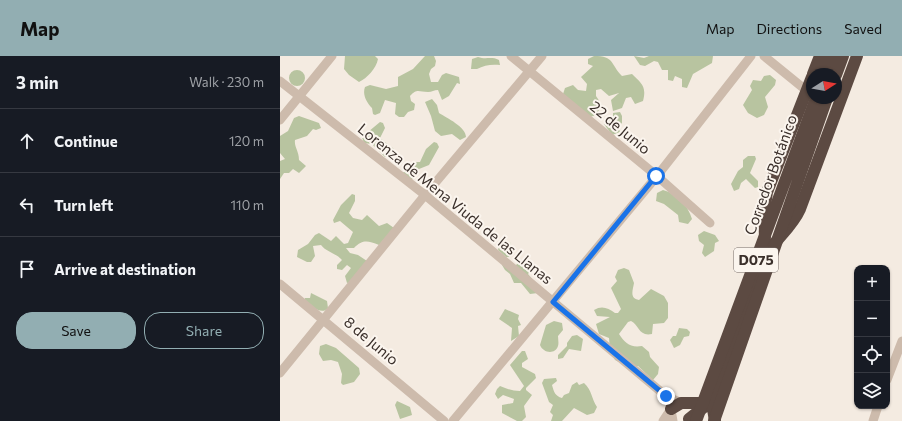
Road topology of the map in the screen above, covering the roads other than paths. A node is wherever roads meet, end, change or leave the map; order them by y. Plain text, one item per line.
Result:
1 (332, 56) edge
2 (510, 56) edge
3 (542, 56) edge
4 (751, 56) edge
5 (764, 56) edge
6 (820, 56) edge
7 (832, 56) edge
8 (843, 56) edge
9 (857, 56) edge
10 (815, 68) edge
11 (827, 68) edge
12 (839, 68) edge
13 (530, 71) junction
14 (280, 81) edge
15 (806, 89) edge
16 (299, 97) junction
17 (808, 104) edge
18 (808, 104) edge
19 (825, 104) edge
20 (280, 120) edge
21 (656, 176) junction
22 (425, 195) junction
23 (710, 223) dead end
24 (765, 256) junction
25 (280, 284) edge
26 (553, 302) junction
27 (324, 320) junction
28 (902, 341) edge
29 (280, 373) edge
30 (890, 373) edge
31 (666, 396) junction
32 (682, 403) junction
33 (712, 403) junction
34 (671, 409) junction
35 (877, 409) edge
36 (690, 420) edge
37 (444, 421) edge
38 (453, 421) edge
39 (662, 421) edge
40 (672, 421) edge
41 (709, 421) edge
42 (715, 421) edge
43 (873, 421) edge

1 - 16 street
2 - 13 street, 22 de Junio
3 - 13 street
4 - 21 street
5 - 15 street
6 - 10 highway, D075
7 - 11 highway
8 - 12 highway
9 - 24 highway, D075
13 - 21 street, 22 de Junio
13 - 22 street
14 - 16 street, Lorenza de Mena Viuda de las Llanas
16 - 20 street
16 - 22 street, Lorenza de Mena Viuda de las Llanas
17 - 24 highway, D075
18 - 36 highway, Corredor Botánico / D075, bridge
19 - 42 highway, Corredor Botánico / D075, bridge
21 - 23 street, 22 de Junio
21 - 26 street
22 - 26 street, Lorenza de Mena Viuda de las Llanas
22 - 27 street
24 - 33 highway, D075
25 - 27 street, 8 de Junio
26 - 31 street, Lorenza de Mena Viuda de las Llanas
26 - 38 street
27 - 29 street
27 - 37 street, 8 de Junio
28 - 30 street
31 - 32 street, Lorenza de Mena Viuda de las Llanas
31 - 34 street, Lorenza de Mena Viuda de las Llanas
32 - 33 highway
32 - 34 highway
33 - 36 highway
33 - 42 highway, D075
34 - 39 street
34 - 40 street, Lorenza de Mena Viuda de las Llanas
35 - 43 street
36 - 41 highway

